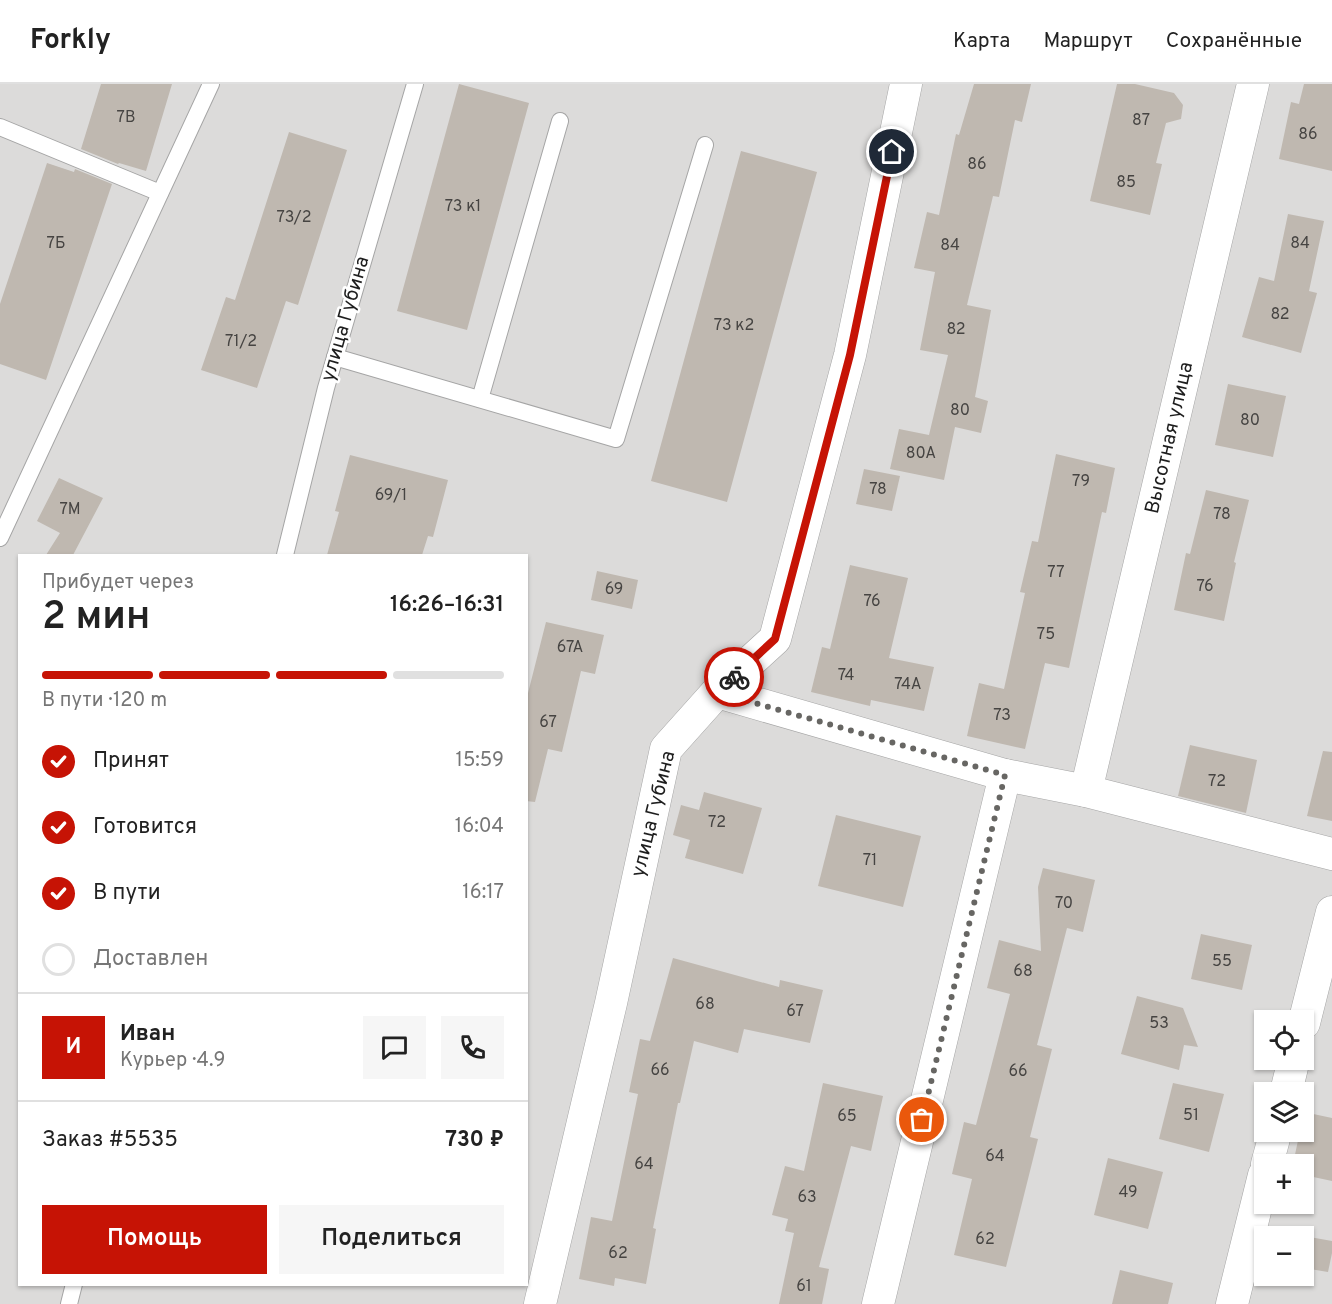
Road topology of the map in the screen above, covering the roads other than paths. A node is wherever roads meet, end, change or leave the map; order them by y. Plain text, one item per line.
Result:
1 (211, 84) edge
2 (415, 84) edge
3 (906, 84) edge
4 (1253, 84) edge
5 (560, 121) dead end
6 (0, 127) edge
7 (705, 145) dead end
8 (160, 193) junction
9 (335, 357) junction
10 (480, 399) junction
11 (0, 538) edge
12 (285, 554) edge
13 (717, 692) junction
14 (1005, 775) junction
15 (1086, 791) junction
16 (1332, 854) edge
17 (1332, 912) edge
18 (1307, 1010) edge
19 (1254, 1214) edge
20 (74, 1286) edge
21 (69, 1304) edge
22 (540, 1304) edge
23 (878, 1304) edge
24 (1232, 1304) edge

1 - 8 lane
2 - 9 lane, улица Губина
3 - 13 street, улица Губина
4 - 15 street, Высотная улица
5 - 10 lane
6 - 8 lane
7 - 10 lane
8 - 11 lane
9 - 10 lane
9 - 12 lane, улица Губина
13 - 14 street
13 - 22 street, улица Губина
14 - 15 street
14 - 23 street
15 - 16 street
17 - 18 street
19 - 24 street
20 - 21 lane

